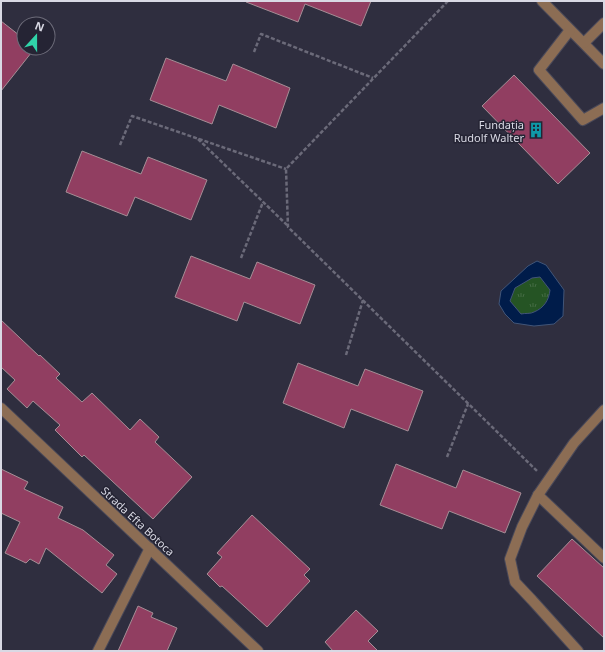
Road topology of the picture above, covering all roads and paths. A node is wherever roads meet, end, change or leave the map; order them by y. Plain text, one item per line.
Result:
1 (448, 1) edge
2 (542, 1) edge
3 (604, 23) edge
4 (570, 30) junction
5 (584, 43) junction
6 (254, 52) dead end
7 (604, 64) edge
8 (373, 78) junction
9 (604, 108) edge
10 (197, 138) junction
11 (120, 146) dead end
12 (286, 169) junction
13 (263, 202) junction
14 (288, 227) junction
15 (240, 258) dead end
16 (363, 300) junction
17 (346, 355) dead end
18 (468, 404) junction
19 (1, 408) edge
20 (604, 410) edge
21 (447, 457) dead end
22 (548, 481) junction
23 (538, 495) junction
24 (150, 548) junction
25 (604, 558) edge
26 (98, 651) edge
27 (258, 651) edge
28 (578, 651) edge

1 - 8 path
2 - 4 street
3 - 5 street
4 - 5 street
4 - 9 street
5 - 7 street
6 - 8 path
8 - 12 path
10 - 11 path
10 - 12 path
10 - 13 path
12 - 14 path
13 - 14 path
13 - 15 path
14 - 16 path
16 - 17 path
16 - 18 path
18 - 21 path
18 - 22 path
19 - 24 street, Strada Efta Botoca
20 - 22 street
22 - 23 street
23 - 25 street
23 - 28 street
24 - 26 street
24 - 27 street, Strada Efta Botoca

